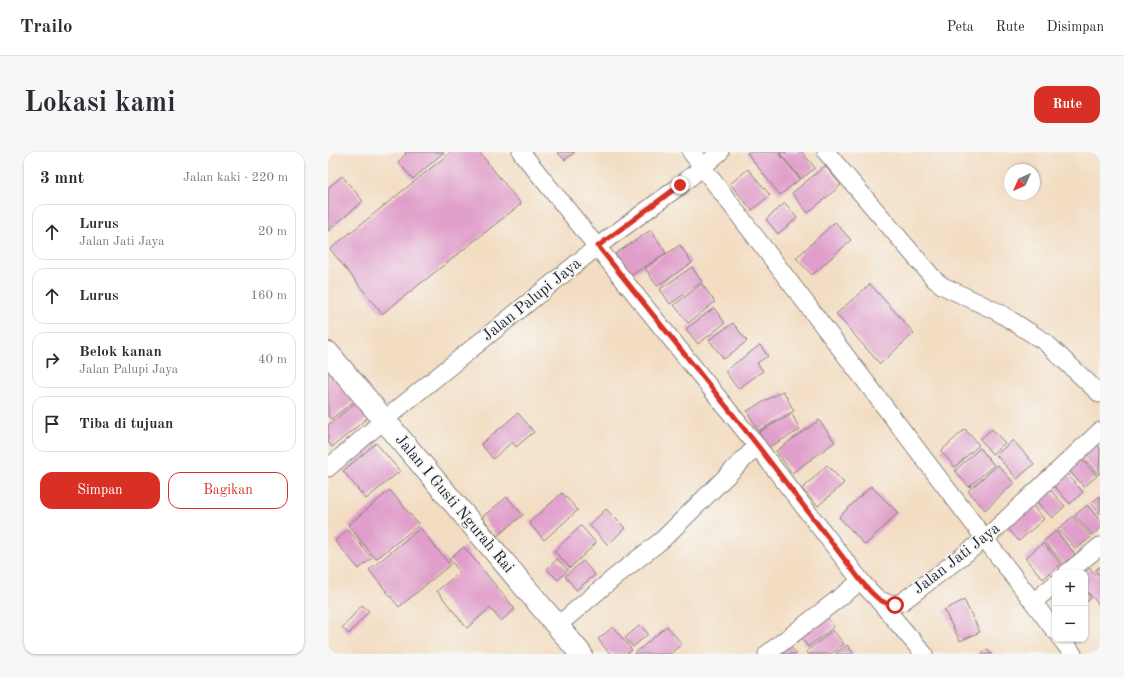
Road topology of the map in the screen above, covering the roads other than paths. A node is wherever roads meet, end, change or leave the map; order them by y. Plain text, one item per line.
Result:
1 (521, 152) edge
2 (691, 152) edge
3 (720, 152) edge
4 (826, 152) edge
5 (702, 166) junction
6 (598, 246) junction
7 (328, 353) edge
8 (1100, 394) edge
9 (384, 420) junction
10 (1100, 431) edge
11 (758, 446) junction
12 (328, 468) edge
13 (986, 538) junction
14 (1100, 546) edge
15 (1072, 570) edge
16 (861, 581) junction
17 (1052, 586) edge
18 (876, 598) junction
19 (1033, 602) junction
20 (557, 626) junction
21 (1052, 626) edge
22 (1064, 642) edge
23 (581, 654) edge
24 (767, 654) edge
25 (924, 654) edge
26 (1073, 654) edge

1 - 6 street
2 - 5 street
3 - 5 street, Jalan Palupi Jaya
4 - 8 street
5 - 6 street, Jalan Palupi Jaya
5 - 13 street
6 - 9 street, Jalan Palupi Jaya
6 - 11 street
7 - 9 main road, Jalan I Gusti Ngurah Rai
9 - 12 street, Jalan Palupi Jaya
9 - 20 main road, Jalan I Gusti Ngurah Rai
10 - 13 street, Jalan Jati Jaya
11 - 16 street
11 - 20 street
13 - 18 street, Jalan Jati Jaya
13 - 19 street
14 - 15 street
16 - 18 street
16 - 24 street
17 - 19 street
18 - 25 street
19 - 21 street
20 - 23 main road, Jalan I Gusti Ngurah Rai
22 - 26 street

